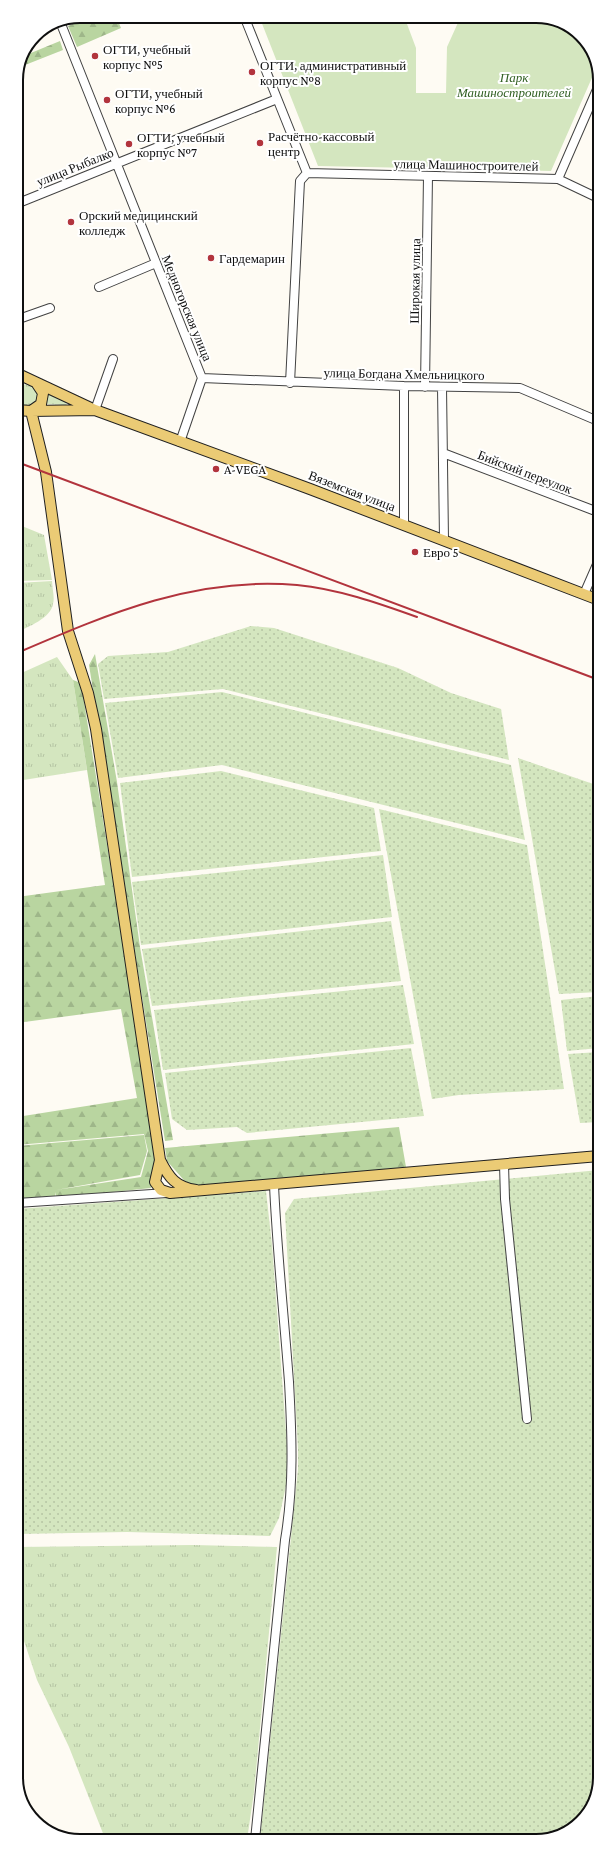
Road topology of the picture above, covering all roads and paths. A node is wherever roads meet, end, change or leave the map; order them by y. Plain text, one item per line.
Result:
1 (247, 23) edge
2 (63, 26) edge
3 (593, 98) edge
4 (276, 99) junction
5 (116, 163) junction
6 (308, 173) junction
7 (428, 176) junction
8 (558, 179) junction
9 (593, 196) edge
10 (23, 201) edge
11 (156, 263) junction
12 (99, 287) dead end
13 (50, 308) dead end
14 (23, 318) edge
15 (113, 359) dead end
16 (23, 377) edge
17 (202, 378) junction
18 (23, 380) edge
19 (35, 383) junction
20 (290, 383) junction
21 (404, 386) junction
22 (425, 387) junction
23 (442, 387) junction
24 (23, 410) edge
25 (96, 410) junction
26 (31, 411) junction
27 (593, 419) edge
28 (180, 442) junction
29 (443, 454) junction
30 (593, 510) edge
31 (404, 525) junction
32 (444, 540) junction
33 (593, 573) edge
34 (584, 594) junction
35 (593, 598) edge
36 (593, 1157) edge
37 (160, 1160) junction
38 (504, 1164) junction
39 (274, 1185) junction
40 (196, 1190) junction
41 (170, 1193) junction
42 (23, 1203) edge
43 (527, 1419) dead end
44 (256, 1834) edge

1 - 4 street
2 - 5 street, Медногорская улица
3 - 8 street
4 - 5 street, улица Рыбалко
4 - 6 street
5 - 10 street, улица Рыбалко
5 - 11 street, Медногорская улица
6 - 7 street, улица Машиностроителей
6 - 20 street
7 - 8 street, улица Машиностроителей
7 - 22 street, Широкая улица
8 - 9 street, улица Машиностроителей
11 - 12 street
11 - 17 street, Медногорская улица
13 - 14 street
15 - 25 street
16 - 19 main road
17 - 20 street, улица Богдана Хмельницкого
17 - 28 street
18 - 19 main road
19 - 25 main road, Вяземская улица
19 - 26 main road
20 - 21 street, улица Богдана Хмельницкого
21 - 22 street, улица Богдана Хмельницкого
21 - 31 street
22 - 23 street, улица Богдана Хмельницкого
23 - 27 street, улица Богдана Хмельницкого
23 - 29 street
24 - 26 main road
25 - 26 main road
25 - 28 main road, Вяземская улица
26 - 37 main road
28 - 31 main road, Вяземская улица
29 - 30 street, Бийский переулок
29 - 32 street
31 - 32 main road, Вяземская улица
32 - 34 main road, Вяземская улица
33 - 34 street
34 - 35 main road, Вяземская улица
36 - 38 main road
37 - 40 main road
37 - 41 main road
38 - 39 main road
38 - 43 street
39 - 40 main road
39 - 44 street
40 - 41 main road
41 - 42 street

